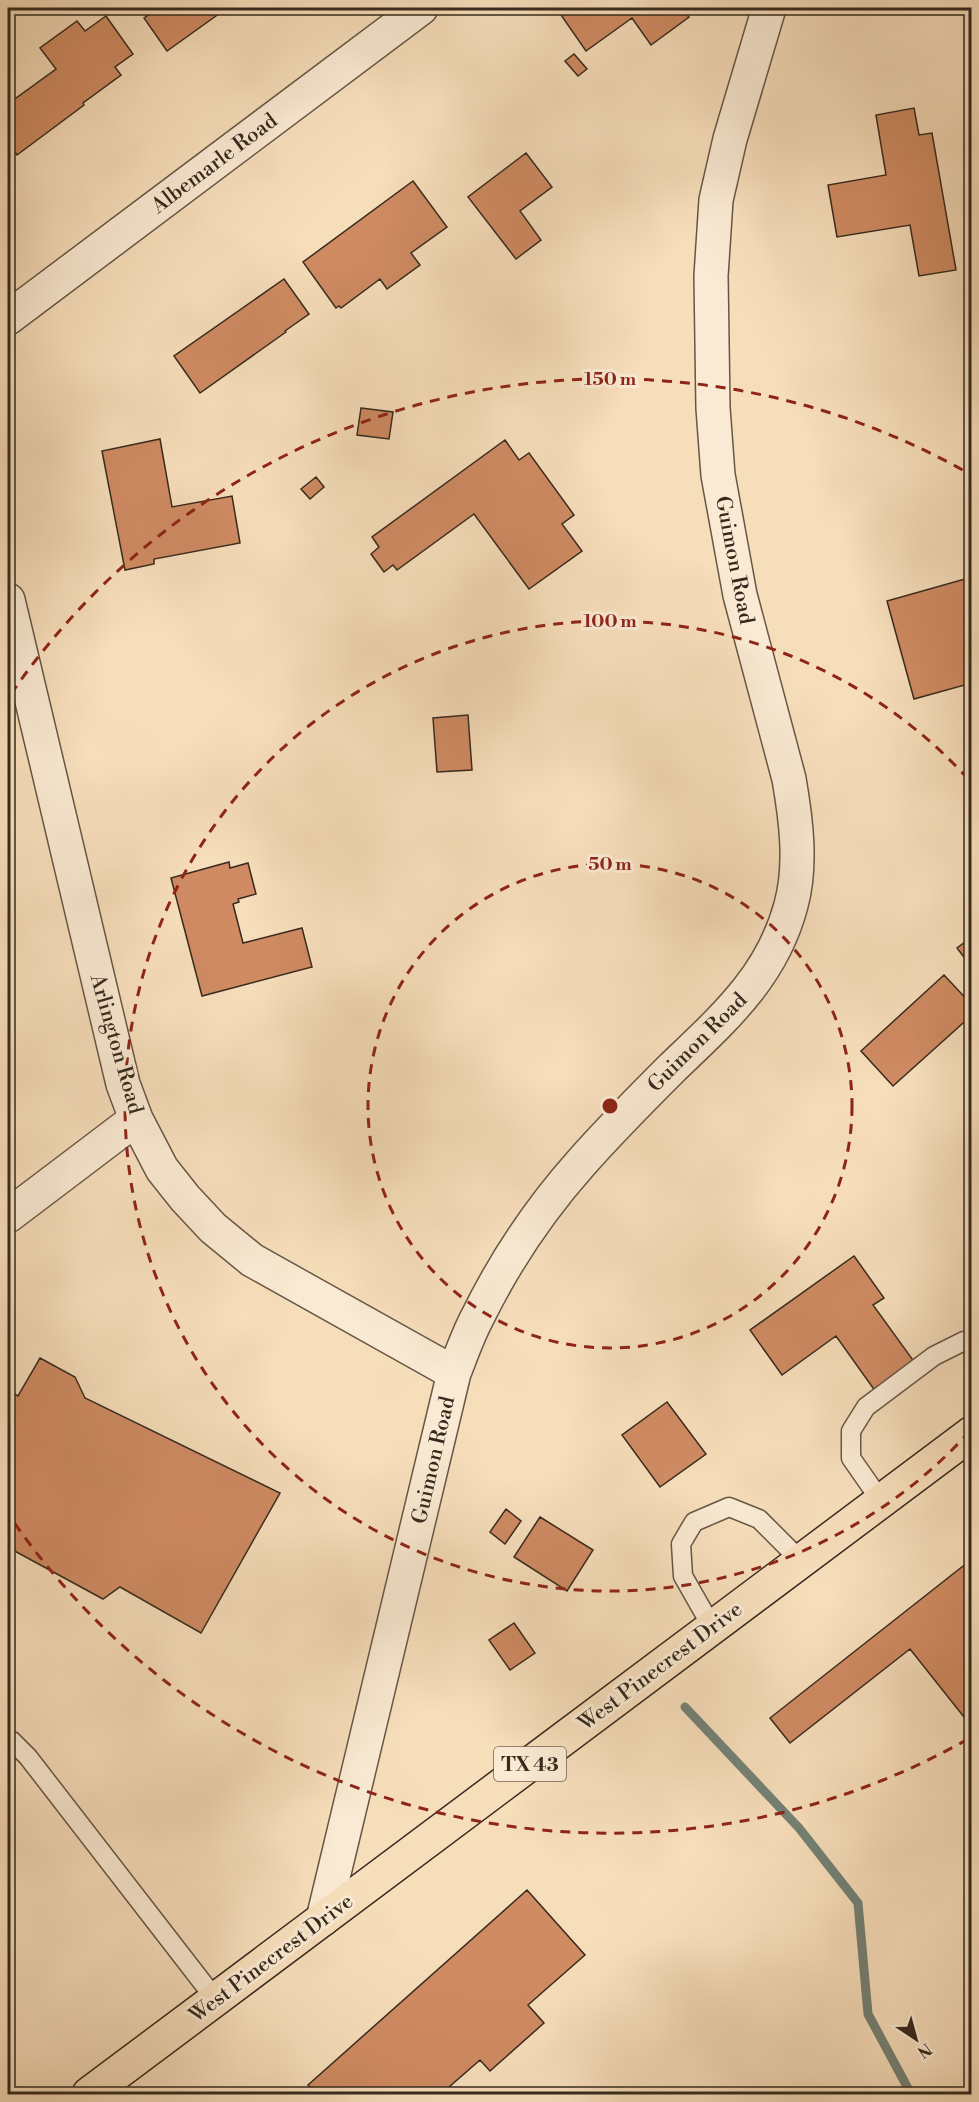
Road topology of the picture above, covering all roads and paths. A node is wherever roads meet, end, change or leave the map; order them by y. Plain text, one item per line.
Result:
1 (422, 8) edge
2 (769, 8) edge
3 (8, 318) edge
4 (8, 600) edge
5 (136, 1119) junction
6 (8, 1216) edge
7 (972, 1342) edge
8 (454, 1373) junction
9 (972, 1433) edge
10 (881, 1501) junction
11 (801, 1561) junction
12 (712, 1627) junction
13 (8, 1739) edge
14 (323, 1919) junction
15 (216, 2000) junction
16 (100, 2091) edge

1 - 3 street, Albemarle Road
2 - 8 street, Guimon Road
4 - 5 street, Arlington Road
5 - 6 street
5 - 8 street, Arlington Road
7 - 10 lane
8 - 14 street, Guimon Road
9 - 10 main road, West Pinecrest Drive / TX 43
10 - 11 main road, West Pinecrest Drive / TX 43
11 - 12 main road, West Pinecrest Drive / TX 43
11 - 12 lane
12 - 14 main road, West Pinecrest Drive / TX 43
13 - 15 lane
14 - 15 main road, West Pinecrest Drive / TX 43
15 - 16 main road, West Pinecrest Drive / TX 43

